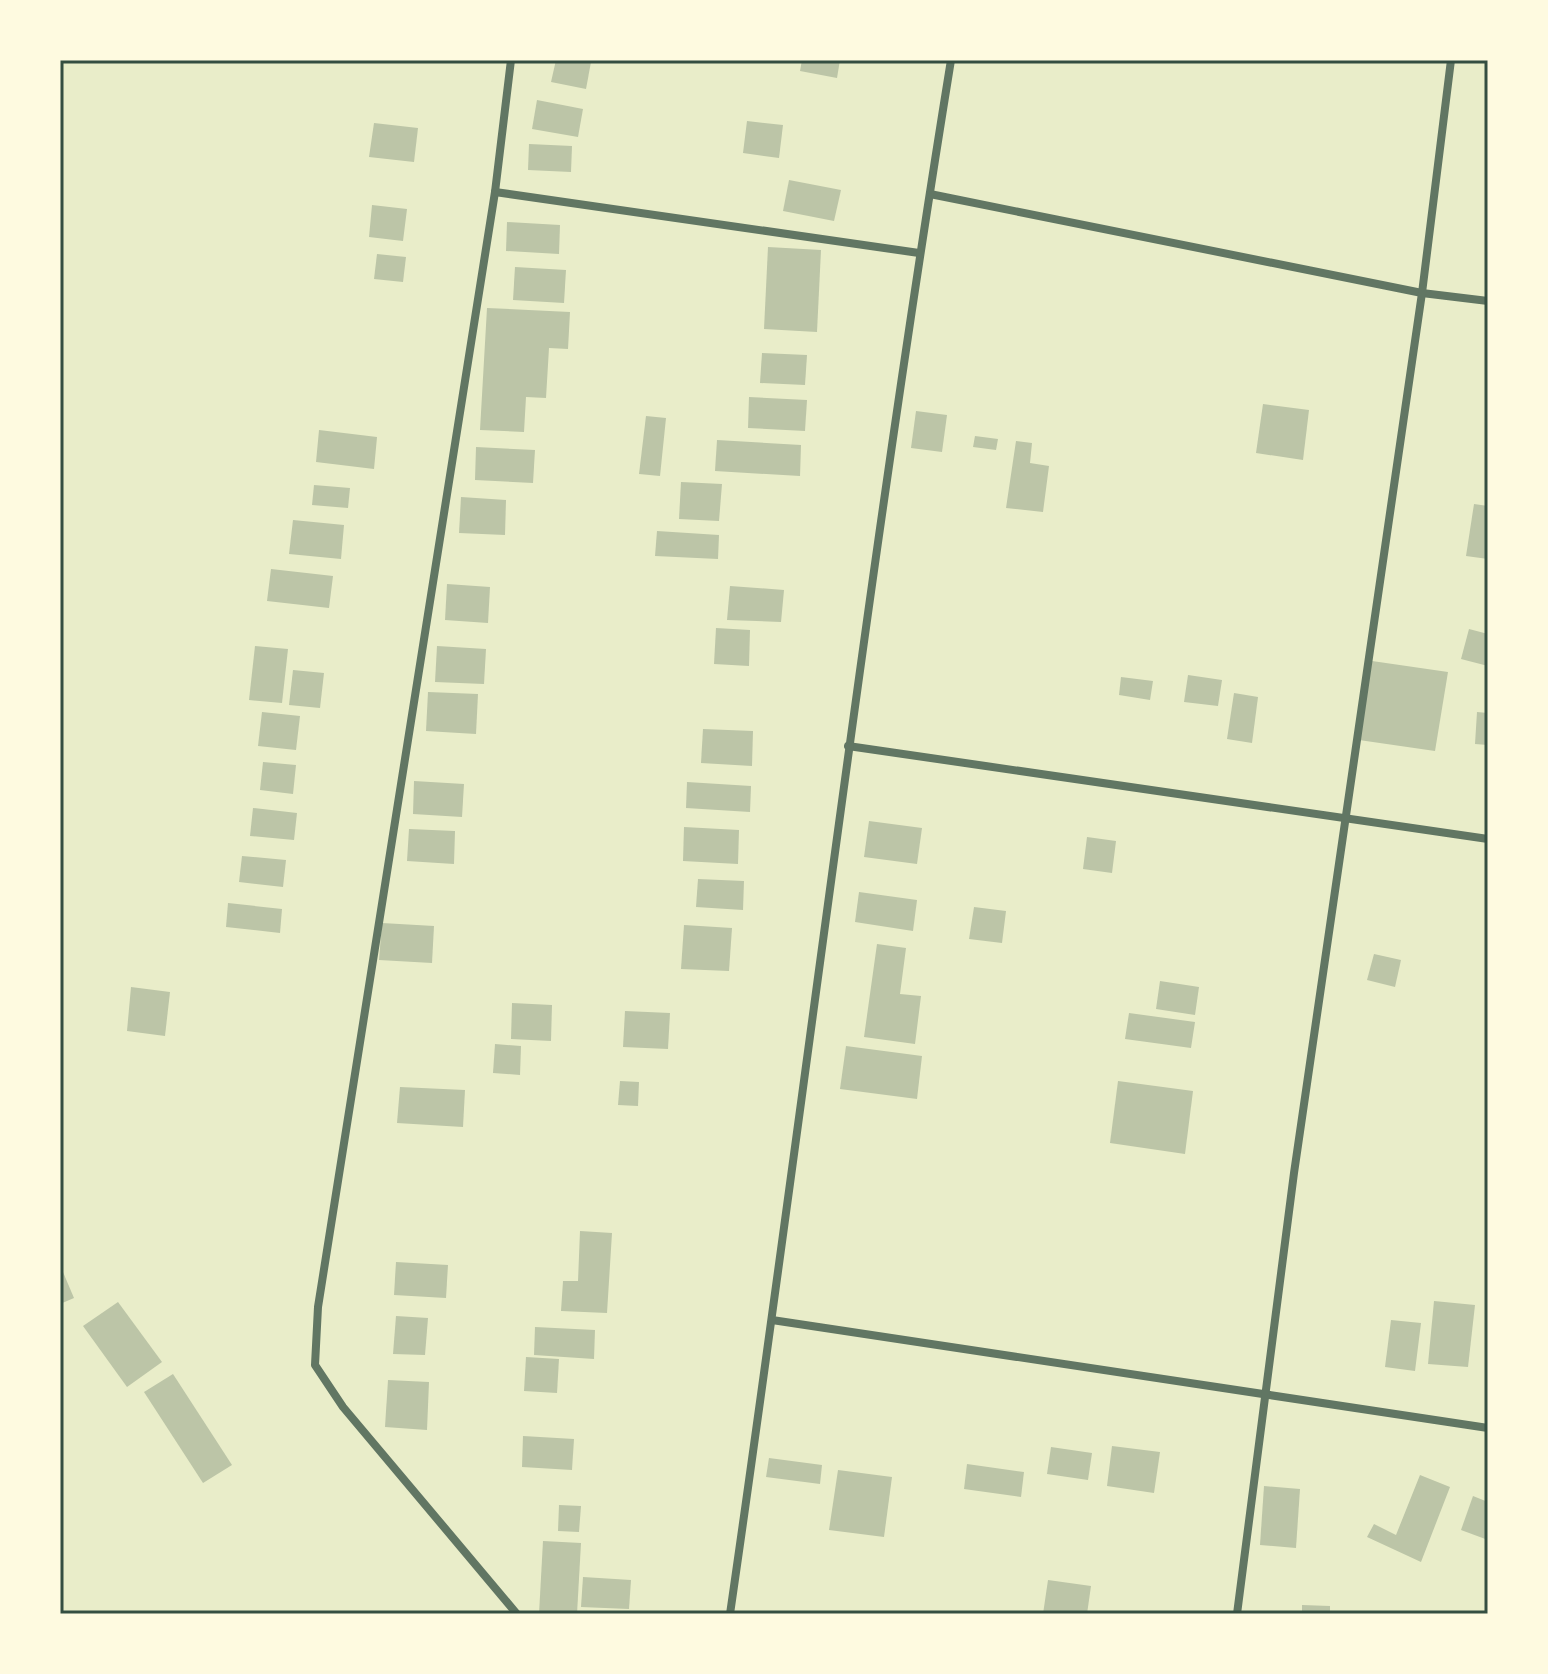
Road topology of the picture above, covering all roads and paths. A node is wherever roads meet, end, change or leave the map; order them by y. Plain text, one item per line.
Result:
1 (511, 60) edge
2 (951, 60) edge
3 (1451, 60) edge
4 (495, 192) junction
5 (930, 194) junction
6 (919, 253) junction
7 (1422, 293) junction
8 (1488, 301) edge
9 (848, 746) junction
10 (1347, 818) junction
11 (1488, 839) edge
12 (772, 1320) junction
13 (1265, 1397) junction
14 (1488, 1428) edge
15 (517, 1614) edge
16 (730, 1614) edge
17 (1237, 1614) edge

1 - 4 street
2 - 5 street
3 - 7 street
4 - 6 street
4 - 15 street
5 - 6 street
5 - 7 street
6 - 9 street
7 - 8 street
7 - 10 street
9 - 10 street
9 - 12 street
10 - 11 street
10 - 13 street
12 - 13 street
12 - 16 street
13 - 14 street
13 - 17 street

